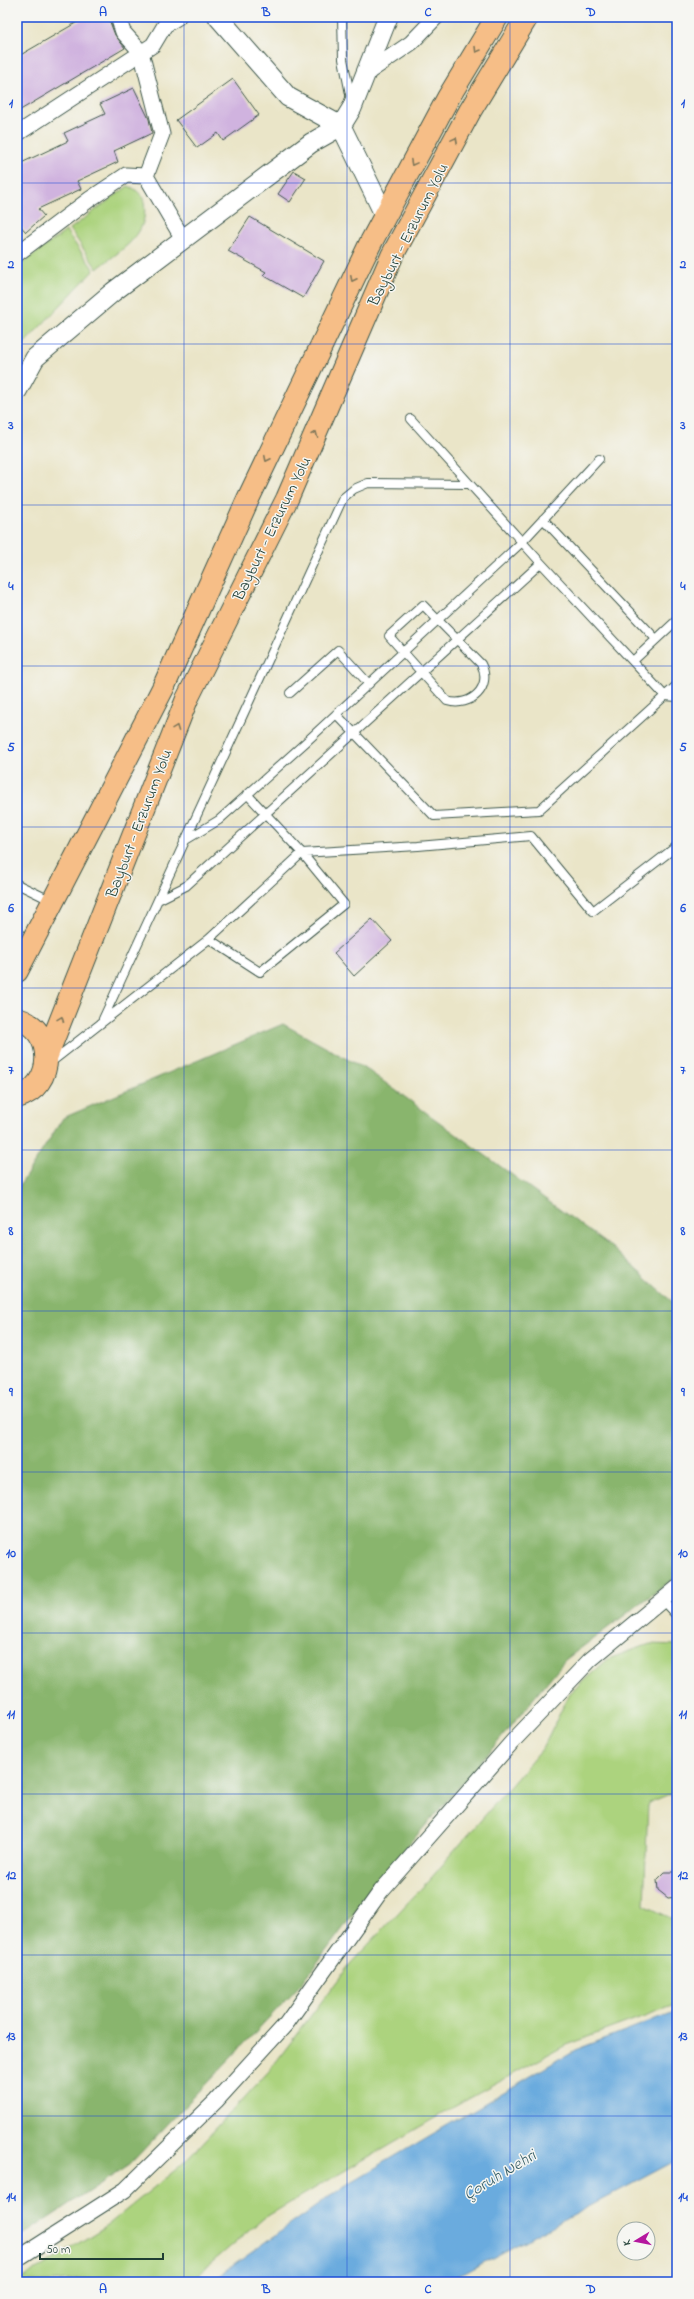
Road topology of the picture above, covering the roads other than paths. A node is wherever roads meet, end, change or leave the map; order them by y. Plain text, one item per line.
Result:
1 (118, 17) edge
2 (178, 17) edge
3 (218, 17) edge
4 (342, 17) edge
5 (388, 17) edge
6 (436, 17) edge
7 (497, 17) edge
8 (527, 17) edge
9 (141, 52) junction
10 (364, 75) junction
11 (352, 108) junction
12 (342, 126) junction
13 (17, 134) edge
14 (146, 176) junction
15 (385, 216) junction
16 (183, 239) junction
17 (17, 254) edge
18 (17, 389) edge
19 (411, 419) dead end
20 (599, 460) dead end
21 (469, 484) junction
22 (543, 519) junction
23 (522, 542) junction
24 (541, 563) junction
25 (438, 619) junction
26 (677, 620) edge
27 (458, 639) junction
28 (656, 640) junction
29 (403, 652) junction
30 (633, 661) junction
31 (421, 672) junction
32 (369, 684) junction
33 (677, 685) edge
34 (290, 693) dead end
35 (665, 696) junction
36 (677, 698) edge
37 (336, 714) junction
38 (353, 734) junction
39 (247, 794) junction
40 (265, 814) junction
41 (184, 841) junction
42 (677, 846) edge
43 (302, 853) junction
44 (17, 884) edge
45 (158, 900) junction
46 (54, 902) junction
47 (209, 939) junction
48 (17, 972) edge
49 (17, 1019) edge
50 (102, 1022) junction
51 (47, 1060) junction
52 (23, 1095) edge
53 (17, 1115) edge
54 (677, 1588) edge
55 (662, 1600) junction
56 (677, 1616) edge
57 (17, 2260) edge

1 - 9 street
2 - 9 street
3 - 12 street
4 - 11 lane
5 - 10 street
6 - 10 street
7 -> 15 highway, Bayburt - Erzurum Yolu
51 -> 8 highway, Bayburt - Erzurum Yolu
9 - 13 street
9 - 14 street
10 - 11 street
11 - 12 street
12 - 15 street
12 - 16 street
14 - 16 street
14 - 17 street
15 -> 46 highway, Bayburt - Erzurum Yolu
16 - 18 street
19 - 21 lane
20 - 22 lane
21 - 23 lane
21 - 41 lane
22 - 23 lane
22 - 28 lane
23 - 24 lane
23 - 25 lane
24 - 27 lane
24 - 30 lane
25 - 27 lane
25 - 29 lane
25 - 29 lane
26 - 28 lane
27 - 31 lane
27 - 31 lane
28 - 30 lane
29 - 31 lane
29 - 32 lane
30 - 35 lane
31 - 38 lane
32 - 34 lane
32 - 37 lane
33 - 35 lane
35 - 36 lane
35 - 38 lane
37 - 38 lane
37 - 39 lane
38 - 40 lane
39 - 40 lane
39 - 41 lane
40 - 43 lane
40 - 45 lane
41 - 45 lane
42 - 43 lane
43 - 47 lane
43 - 47 lane
44 - 46 lane
45 - 50 lane
46 - 48 highway, Bayburt - Erzurum Yolu
47 - 50 lane
49 - 51 highway
50 - 51 lane
51 - 52 highway, Bayburt - Erzurum Yolu
52 - 53 highway, Bayburt - Erzurum Yolu
54 - 55 street
55 - 56 lane
55 - 57 street

